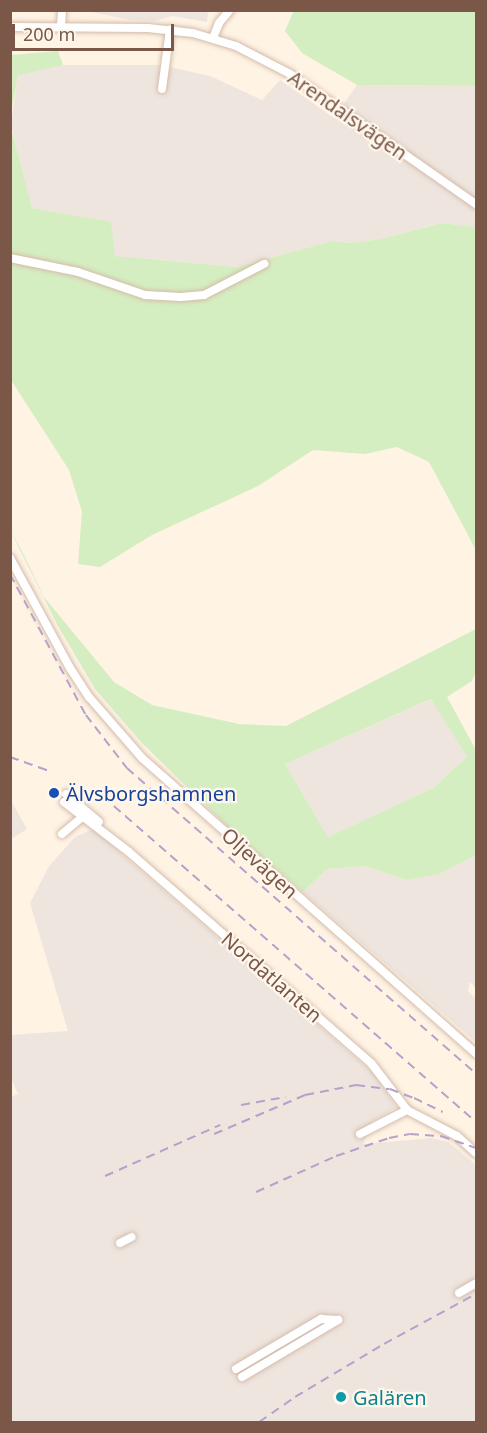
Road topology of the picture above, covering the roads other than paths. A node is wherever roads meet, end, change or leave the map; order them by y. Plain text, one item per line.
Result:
1 (62, 10) edge
2 (230, 10) edge
3 (61, 26) junction
4 (10, 27) edge
5 (169, 34) junction
6 (213, 38) junction
7 (162, 89) dead end
8 (477, 204) edge
9 (10, 258) edge
10 (264, 264) dead end
11 (10, 558) edge
12 (65, 798) dead end
13 (83, 818) junction
14 (60, 832) dead end
15 (477, 1054) edge
16 (407, 1110) junction
17 (360, 1134) dead end
18 (477, 1153) edge
19 (132, 1237) dead end
20 (120, 1242) dead end
21 (477, 1283) edge
22 (459, 1293) dead end
23 (330, 1318) dead end
24 (240, 1373) dead end

1 - 3 street
2 - 6 street
3 - 4 street
3 - 5 street
5 - 6 street
5 - 7 street
6 - 8 street, Arendalsvägen
9 - 10 street
11 - 15 street, Oljevägen
12 - 13 street, Nordatlanten
13 - 14 street
13 - 16 street, Nordatlanten
16 - 17 street
16 - 18 street, Nordatlanten
19 - 20 street
21 - 22 street
23 - 24 street

